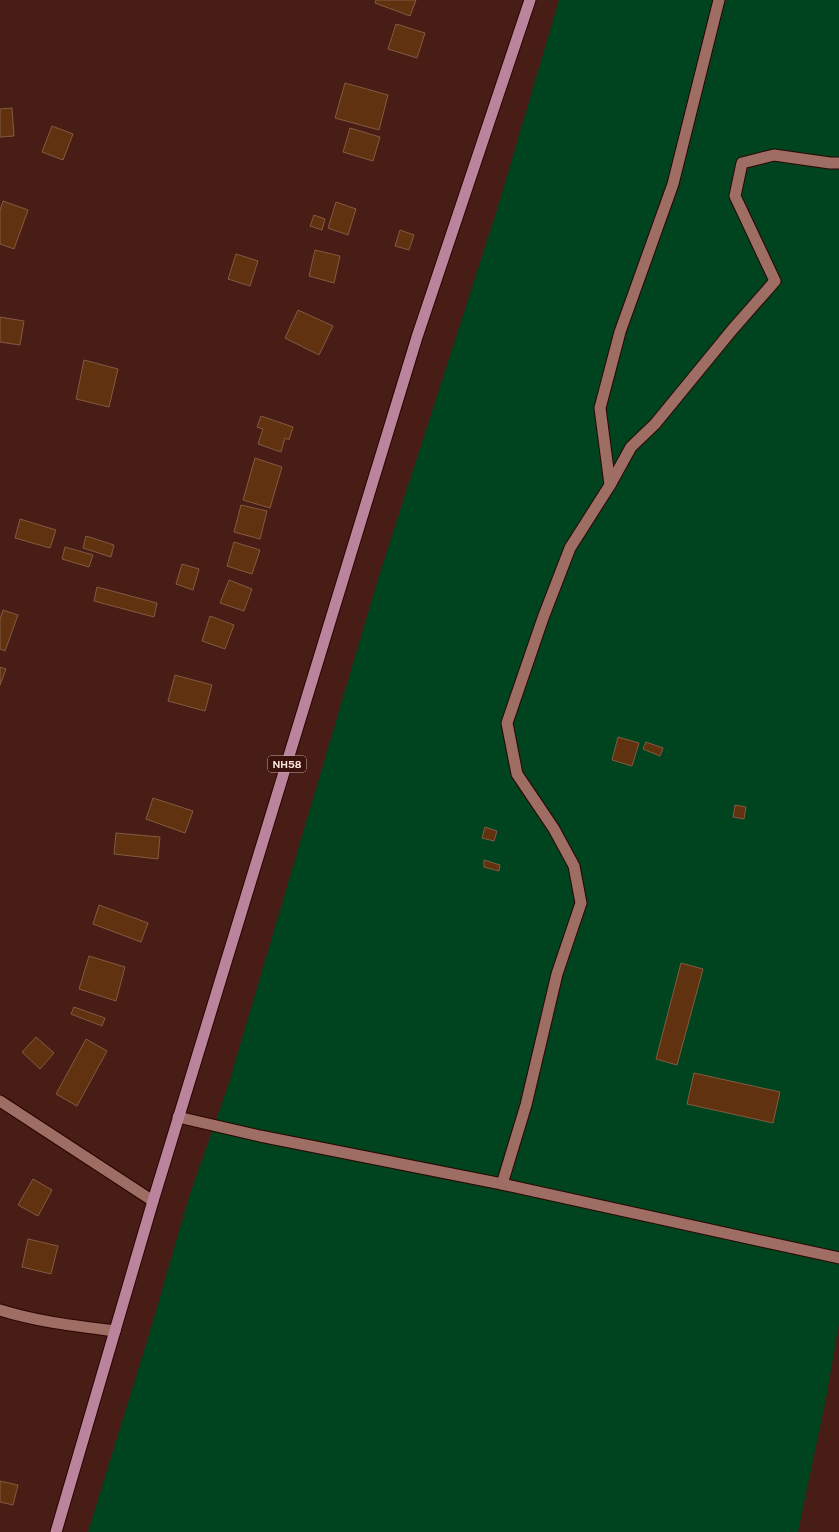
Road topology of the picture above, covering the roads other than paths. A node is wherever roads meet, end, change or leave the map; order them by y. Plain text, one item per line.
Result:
1 (530, 0) edge
2 (719, 0) edge
3 (839, 163) edge
4 (610, 485) junction
5 (0, 1101) edge
6 (178, 1117) junction
7 (502, 1184) junction
8 (153, 1201) junction
9 (839, 1258) edge
10 (0, 1310) edge
11 (115, 1331) junction
12 (56, 1532) edge

1 - 6 main road, NH58
2 - 4 street
3 - 4 street
4 - 7 street
5 - 8 street
6 - 7 street
6 - 8 main road, NH58
7 - 9 street
8 - 11 main road, NH58
10 - 11 street
11 - 12 main road, NH58

